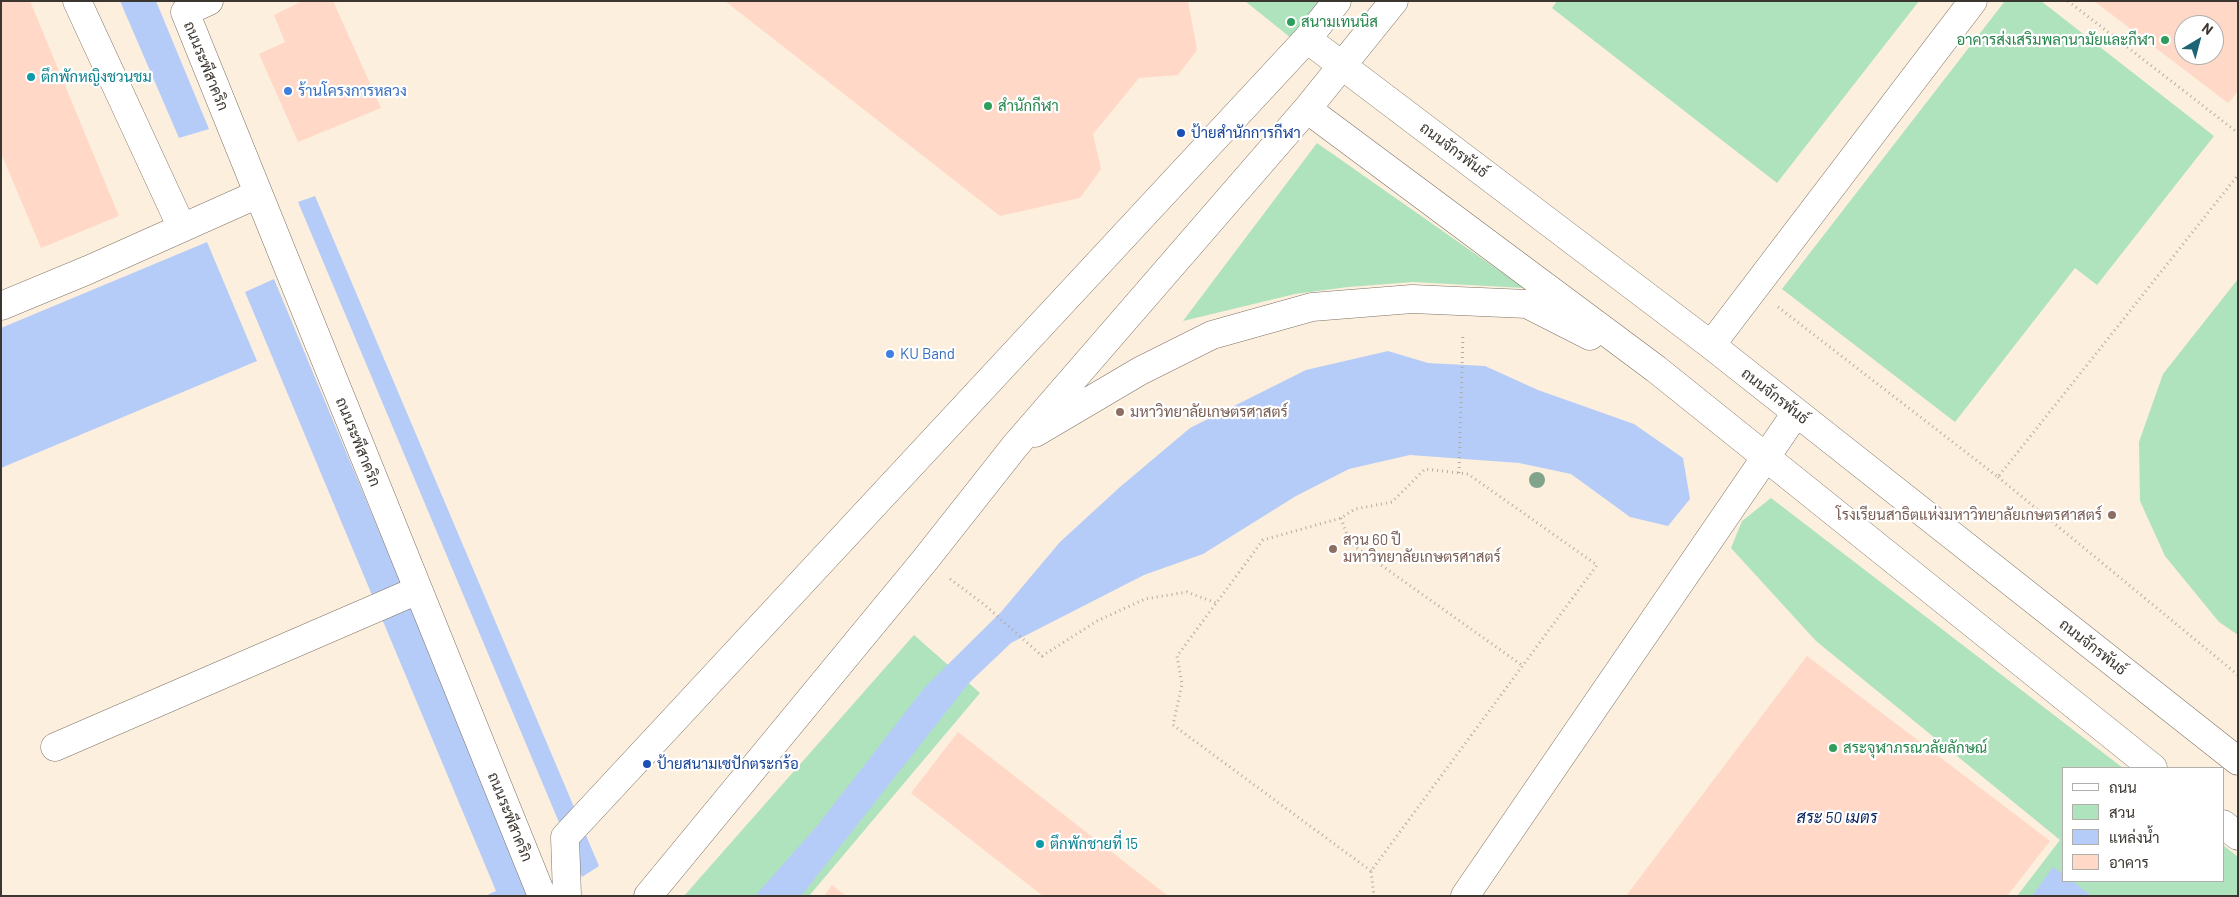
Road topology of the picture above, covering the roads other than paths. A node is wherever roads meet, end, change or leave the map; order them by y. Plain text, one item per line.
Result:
1 (77, 1) edge
2 (209, 1) edge
3 (1337, 1) edge
4 (1394, 1) edge
5 (1974, 1) edge
6 (1307, 39) junction
7 (1342, 66) junction
8 (1307, 109) junction
9 (258, 194) junction
10 (182, 228) junction
11 (1, 306) edge
12 (1711, 345) junction
13 (1656, 369) junction
14 (1796, 413) junction
15 (1015, 446) junction
16 (1764, 457) junction
17 (413, 592) junction
18 (55, 747) dead end
19 (2238, 761) edge
20 (2152, 767) edge
21 (2224, 825) edge
22 (2238, 836) edge
23 (542, 896) edge
24 (567, 896) edge
25 (648, 896) edge
26 (1465, 896) edge

1 - 10 street
2 - 9 street, ถนนระพีสาคริก
3 - 6 street
4 - 7 street
5 - 12 street
6 - 7 street, ถนนจักรพันธ์
6 - 24 street
7 - 8 street
7 - 12 street, ถนนจักรพันธ์
8 - 13 street
8 - 15 street
9 - 10 street
9 - 17 street, ถนนระพีสาคริก
10 - 11 street
12 - 14 street, ถนนจักรพันธ์
13 - 15 street
13 - 16 street
14 - 16 street
14 - 19 street, ถนนจักรพันธ์
15 - 25 street
16 - 20 street
16 - 26 street
17 - 18 street
17 - 23 street, ถนนระพีสาคริก
21 - 22 street

